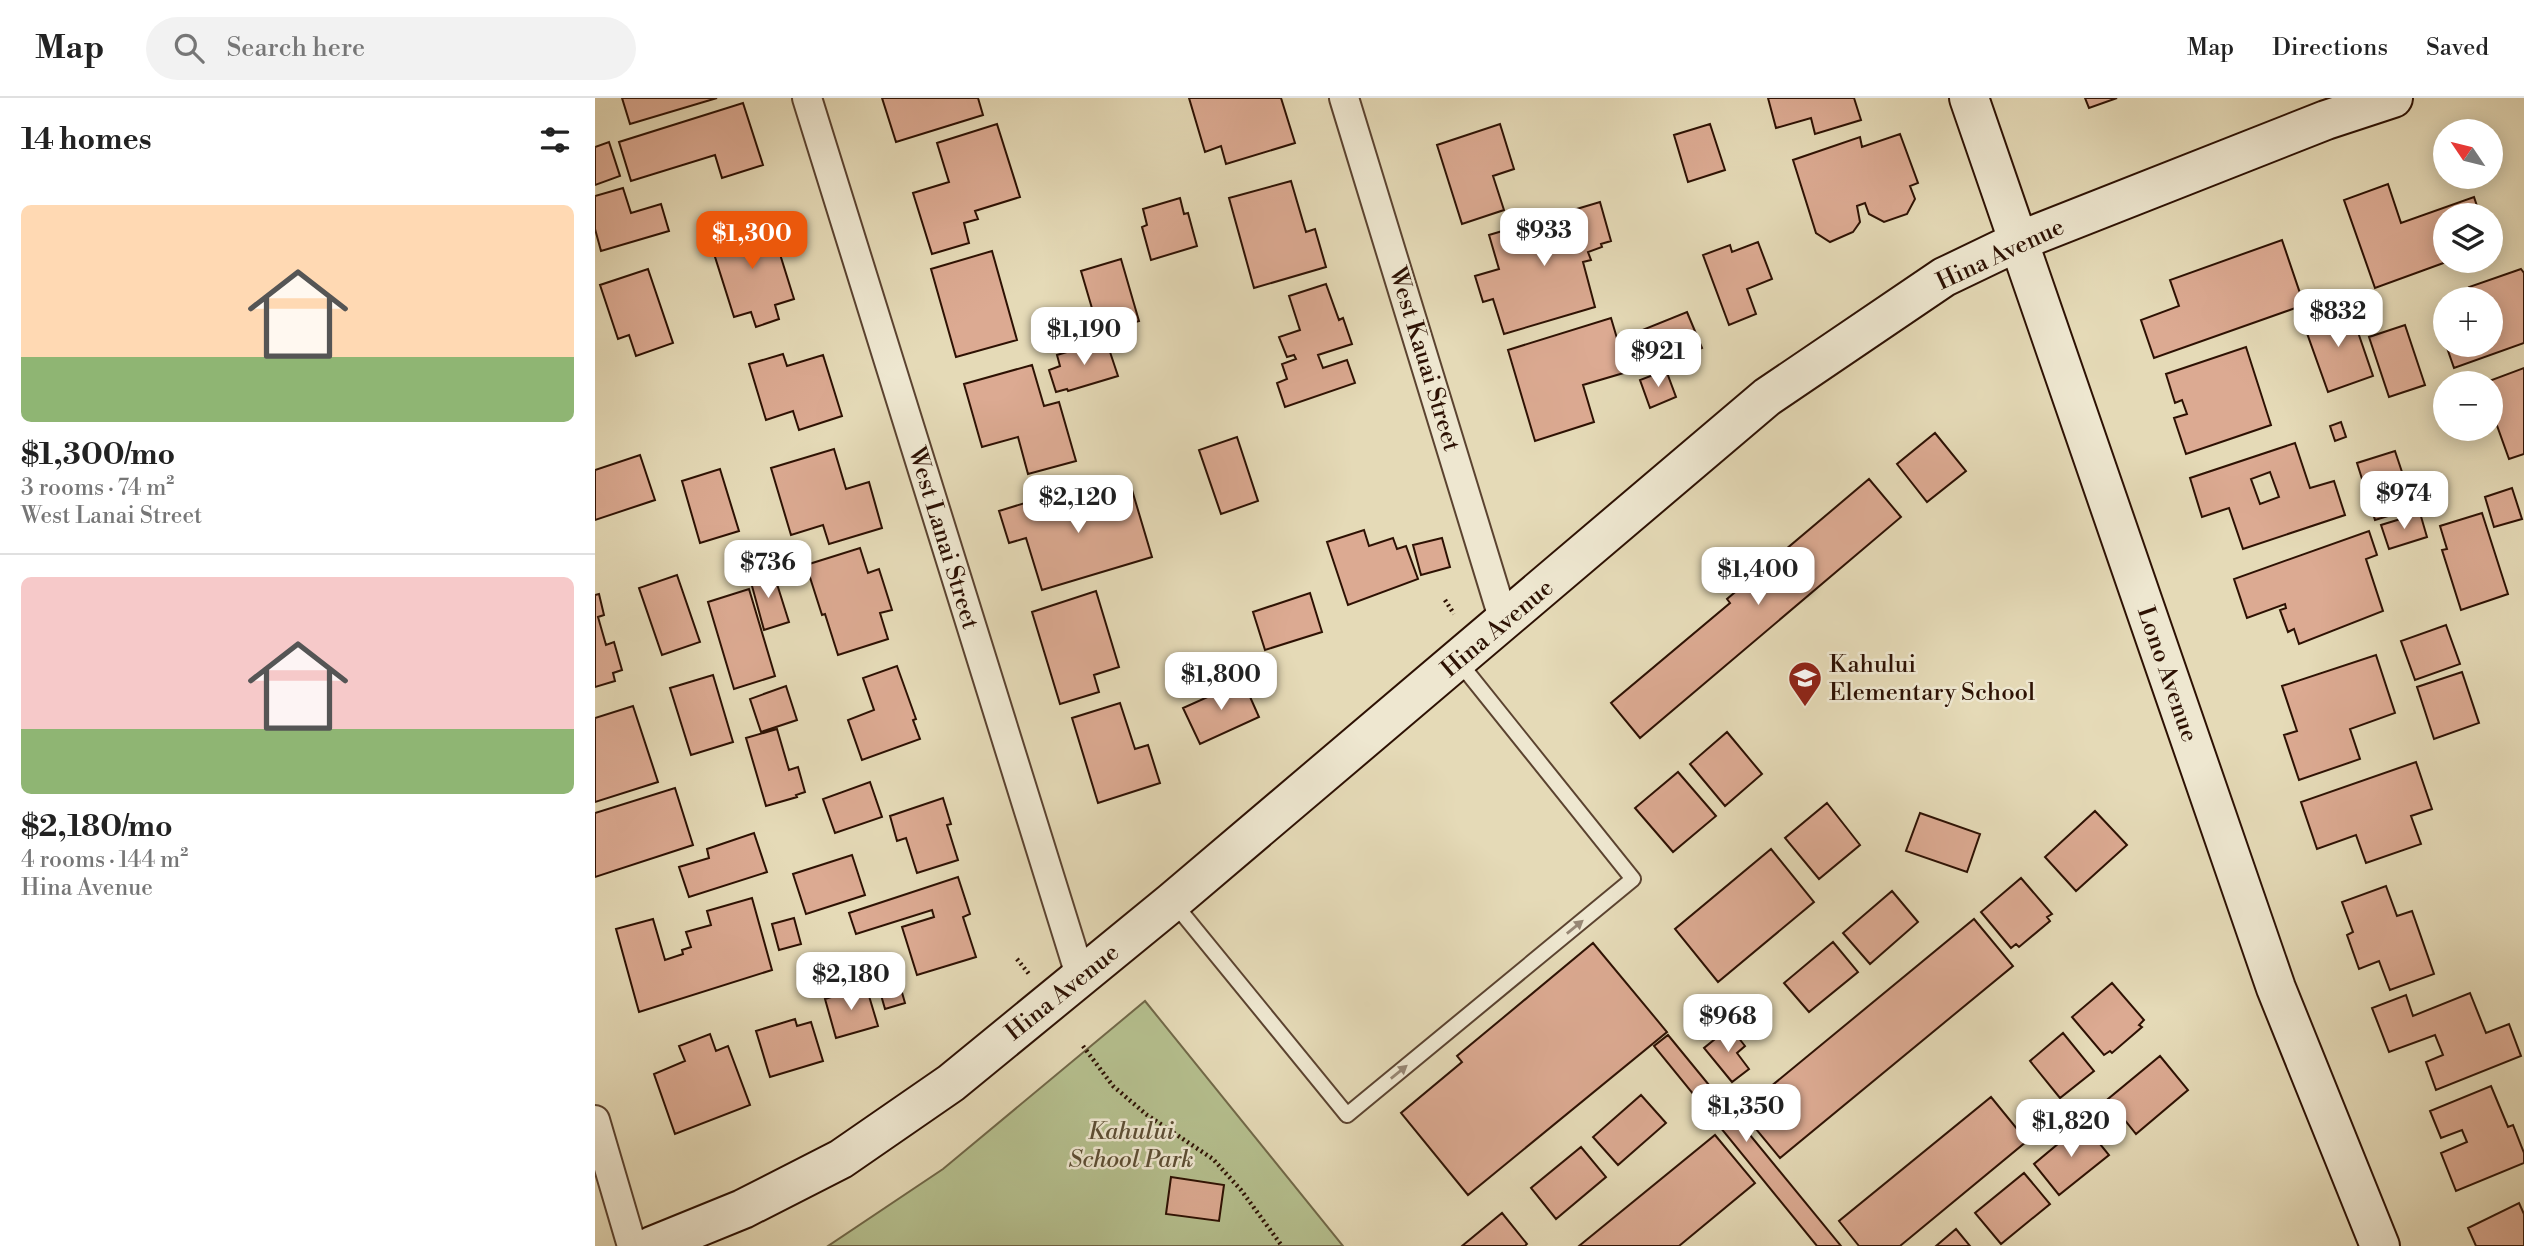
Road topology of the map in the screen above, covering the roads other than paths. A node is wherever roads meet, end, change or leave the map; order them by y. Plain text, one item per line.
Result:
1 (807, 98) edge
2 (1344, 98) edge
3 (1969, 98) edge
4 (2393, 98) edge
5 (2019, 241) junction
6 (1504, 621) junction
7 (1458, 661) junction
8 (1172, 902) junction
9 (1081, 978) junction
10 (595, 1120) edge
11 (632, 1246) edge
12 (652, 1246) edge
13 (2380, 1246) edge

1 - 9 street, West Lanai Street
2 - 6 street, West Kauai Street
3 - 5 street, Lono Avenue
4 - 5 street, Hina Avenue
5 - 6 street, Hina Avenue
5 - 13 street, Lono Avenue
6 - 7 street, Hina Avenue
7 - 8 street, Hina Avenue
8 -> 7 lane
8 - 9 street, Hina Avenue
9 - 12 street, Hina Avenue
10 - 11 street

